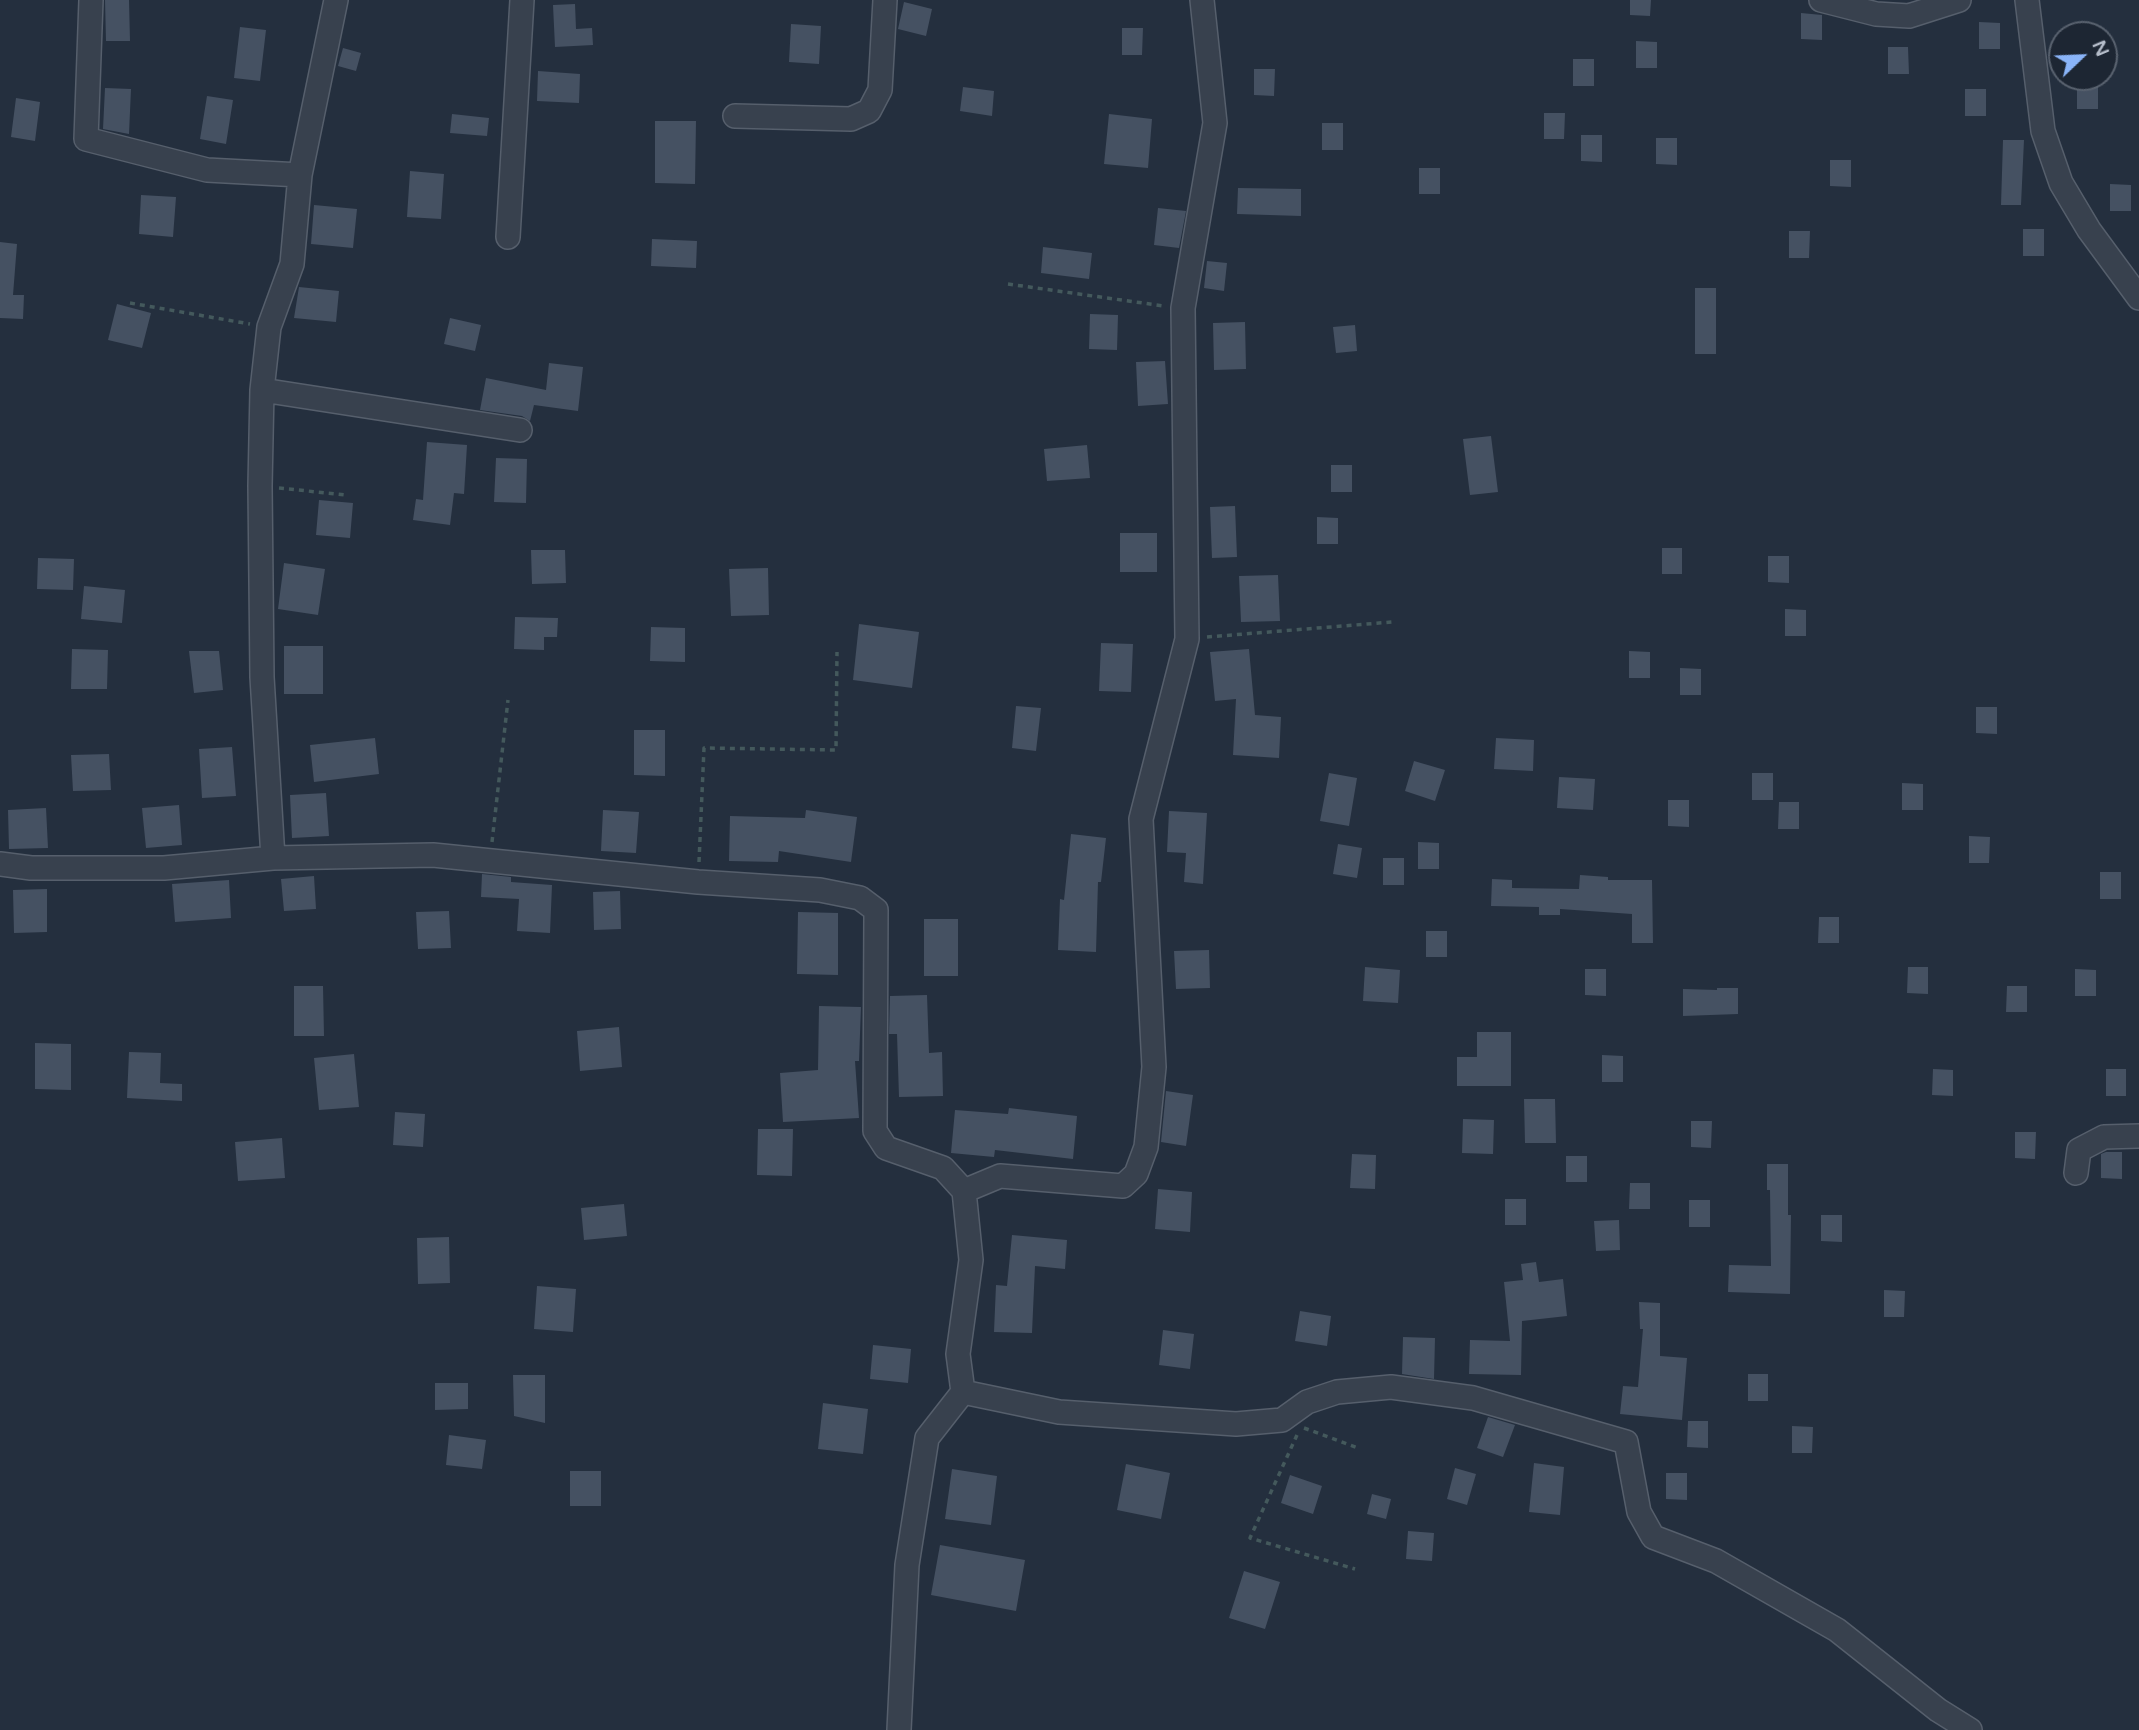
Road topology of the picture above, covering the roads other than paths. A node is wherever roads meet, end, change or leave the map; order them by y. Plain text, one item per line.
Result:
1 (91, 0) edge
2 (336, 0) edge
3 (522, 0) edge
4 (885, 0) edge
5 (1202, 0) edge
6 (1821, 0) edge
7 (1959, 0) edge
8 (2027, 0) edge
9 (735, 116) dead end
10 (300, 175) junction
11 (508, 237) dead end
12 (2139, 298) edge
13 (262, 390) junction
14 (520, 430) dead end
15 (273, 858) junction
16 (0, 864) edge
17 (2139, 1136) edge
18 (2076, 1173) dead end
19 (964, 1191) junction
20 (963, 1392) junction
21 (899, 1730) edge
22 (1970, 1730) edge

1 - 10 street
2 - 10 street
3 - 11 street
4 - 9 street
5 - 19 street
6 - 7 street
8 - 12 street
10 - 13 street
13 - 14 street
13 - 15 street
15 - 16 street
15 - 19 street
17 - 18 street
19 - 20 street
20 - 21 street
20 - 22 street

